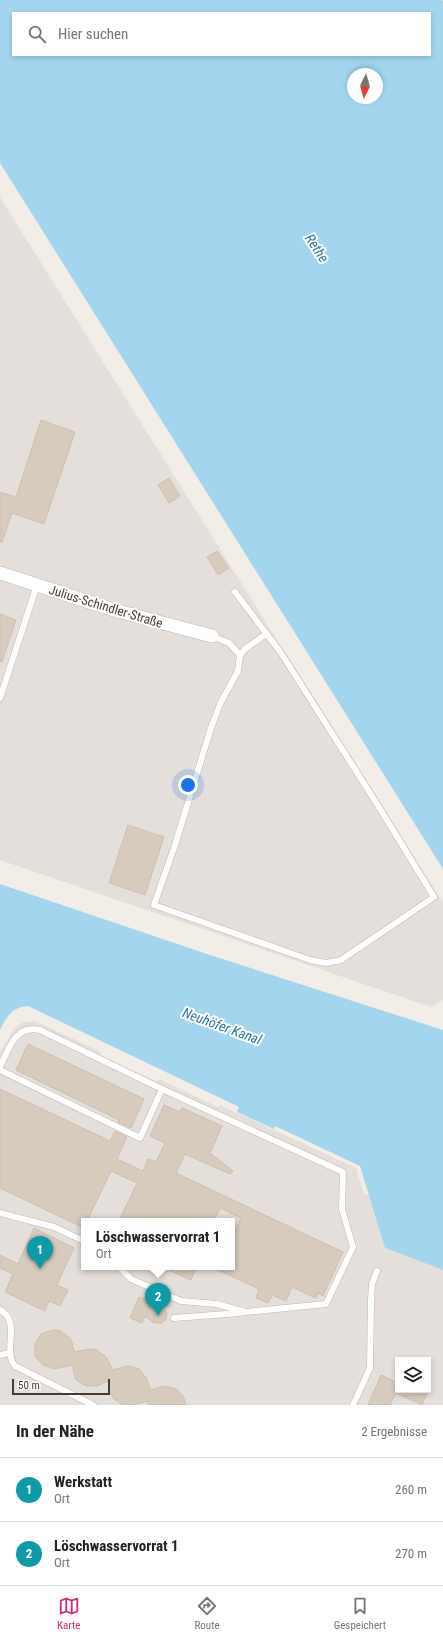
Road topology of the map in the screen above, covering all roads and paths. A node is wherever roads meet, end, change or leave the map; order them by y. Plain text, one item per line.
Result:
1 (0, 573) edge
2 (37, 585) junction
3 (235, 592) dead end
4 (266, 634) junction
5 (212, 636) joint
6 (240, 655) junction
7 (0, 698) edge
8 (0, 1067) edge
9 (0, 1070) edge
10 (162, 1089) junction
11 (0, 1213) edge
12 (81, 1240) edge
13 (122, 1270) edge
14 (377, 1271) dead end
15 (0, 1310) edge
16 (245, 1312) junction
17 (174, 1318) dead end
18 (9, 1353) junction
19 (0, 1355) edge
20 (93, 1405) edge
21 (353, 1405) edge

1 - 2 street, Julius-Schindler-Straße
2 - 5 street, Julius-Schindler-Straße
2 - 7 lane
3 - 4 lane
4 - 6 lane
4 - 6 lane
5 - 6 lane
8 - 10 lane
9 - 10 lane
10 - 16 lane
11 - 12 lane
13 - 16 lane
14 - 21 lane
15 - 18 lane
16 - 17 lane
18 - 19 lane
18 - 20 lane

